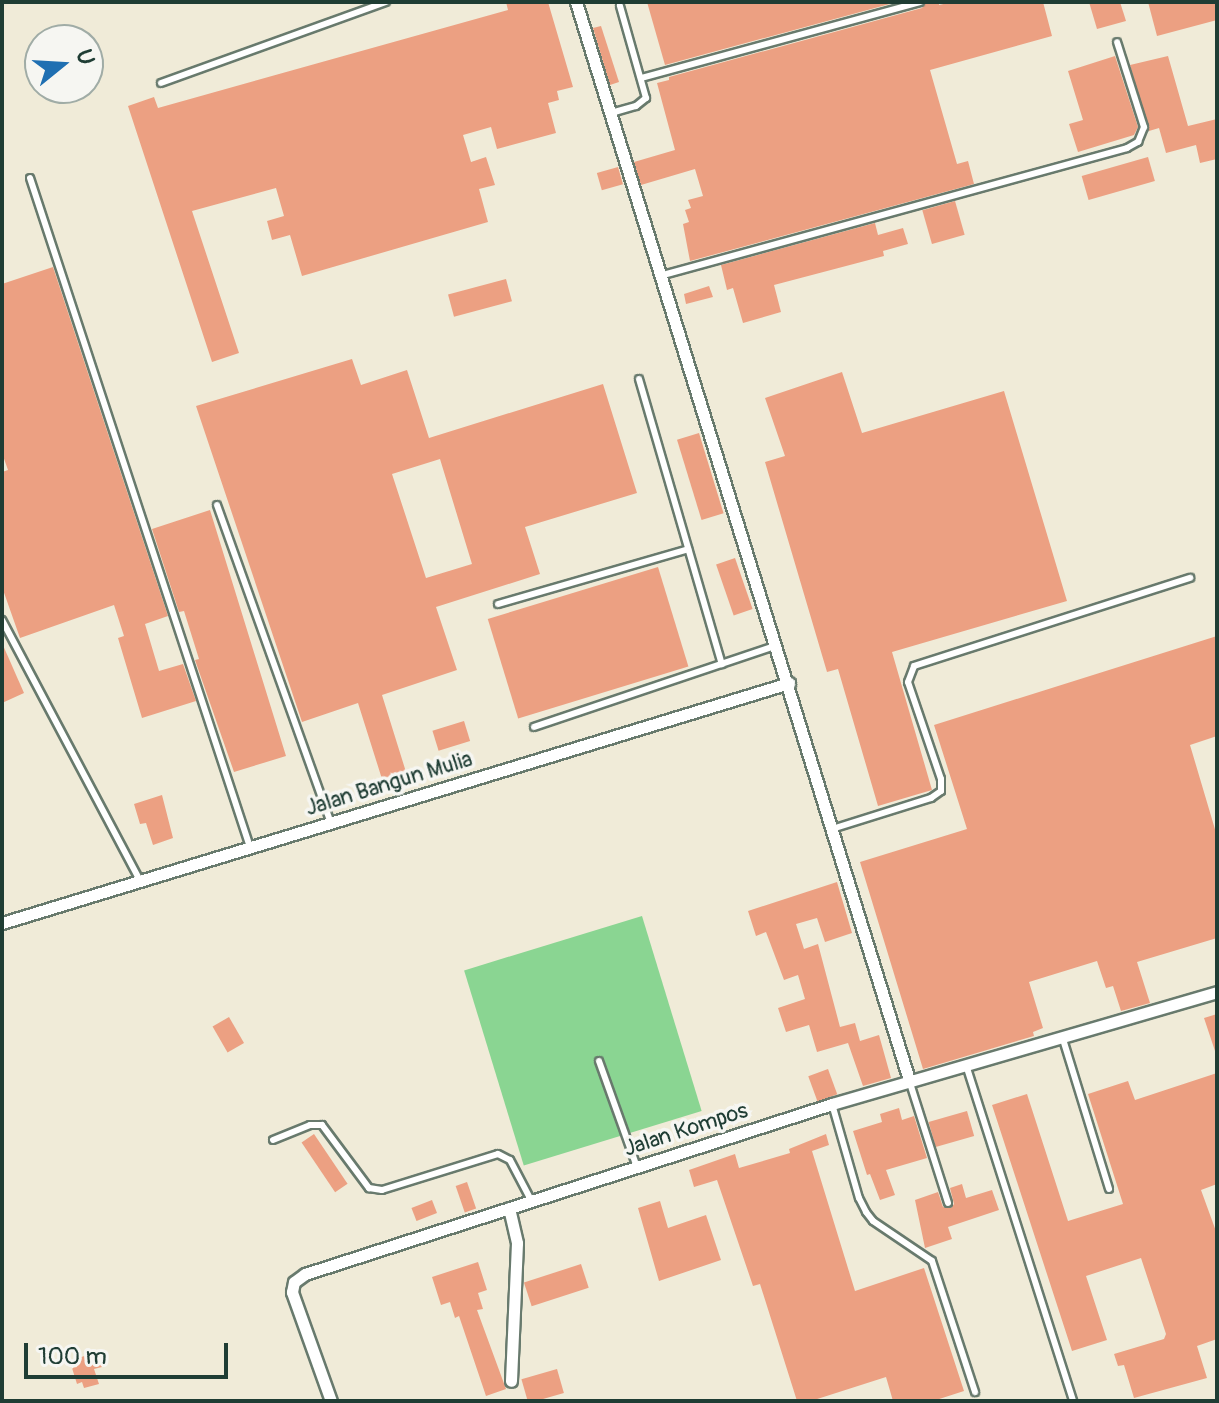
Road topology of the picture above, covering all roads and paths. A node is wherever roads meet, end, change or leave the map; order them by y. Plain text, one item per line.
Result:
1 (386, 2) edge
2 (576, 2) edge
3 (920, 2) edge
4 (620, 6) dead end
5 (1117, 42) dead end
6 (641, 78) junction
7 (161, 83) dead end
8 (611, 113) junction
9 (30, 178) dead end
10 (663, 275) junction
11 (639, 379) dead end
12 (217, 505) dead end
13 (688, 549) junction
14 (1190, 578) dead end
15 (498, 604) dead end
16 (2, 620) edge
17 (777, 645) junction
18 (722, 664) junction
19 (789, 683) junction
20 (534, 727) dead end
21 (331, 823) junction
22 (832, 829) junction
23 (250, 848) junction
24 (140, 881) junction
25 (2, 923) edge
26 (1217, 992) edge
27 (1062, 1036) junction
28 (599, 1061) dead end
29 (966, 1064) junction
30 (909, 1080) junction
31 (832, 1104) junction
32 (273, 1140) dead end
33 (637, 1167) junction
34 (1109, 1189) dead end
35 (532, 1201) junction
36 (948, 1203) dead end
37 (509, 1208) junction
38 (511, 1381) dead end
39 (975, 1392) dead end
40 (331, 1401) edge
41 (1073, 1401) edge

1 - 7 lane
2 - 8 street
3 - 6 lane
4 - 6 lane
5 - 10 lane
6 - 8 lane
8 - 10 street
9 - 23 lane
10 - 17 street
11 - 13 lane
12 - 21 lane
13 - 15 lane
13 - 18 lane
14 - 22 lane
16 - 24 lane
17 - 18 lane
17 - 19 street
18 - 20 lane
19 - 21 street, Jalan Bangun Mulia
19 - 22 street
21 - 23 street, Jalan Bangun Mulia
22 - 30 street
23 - 24 street, Jalan Bangun Mulia
24 - 25 street, Jalan Bangun Mulia
26 - 27 street, Jalan Kompos
27 - 29 street, Jalan Kompos
27 - 34 lane
28 - 33 lane
29 - 30 street, Jalan Kompos
29 - 41 lane
30 - 31 street, Jalan Kompos
30 - 36 lane
31 - 33 street, Jalan Kompos
31 - 39 lane
32 - 35 lane
33 - 35 street, Jalan Kompos
35 - 37 street, Jalan Kompos
37 - 38 street
37 - 40 street, Jalan Kompos

